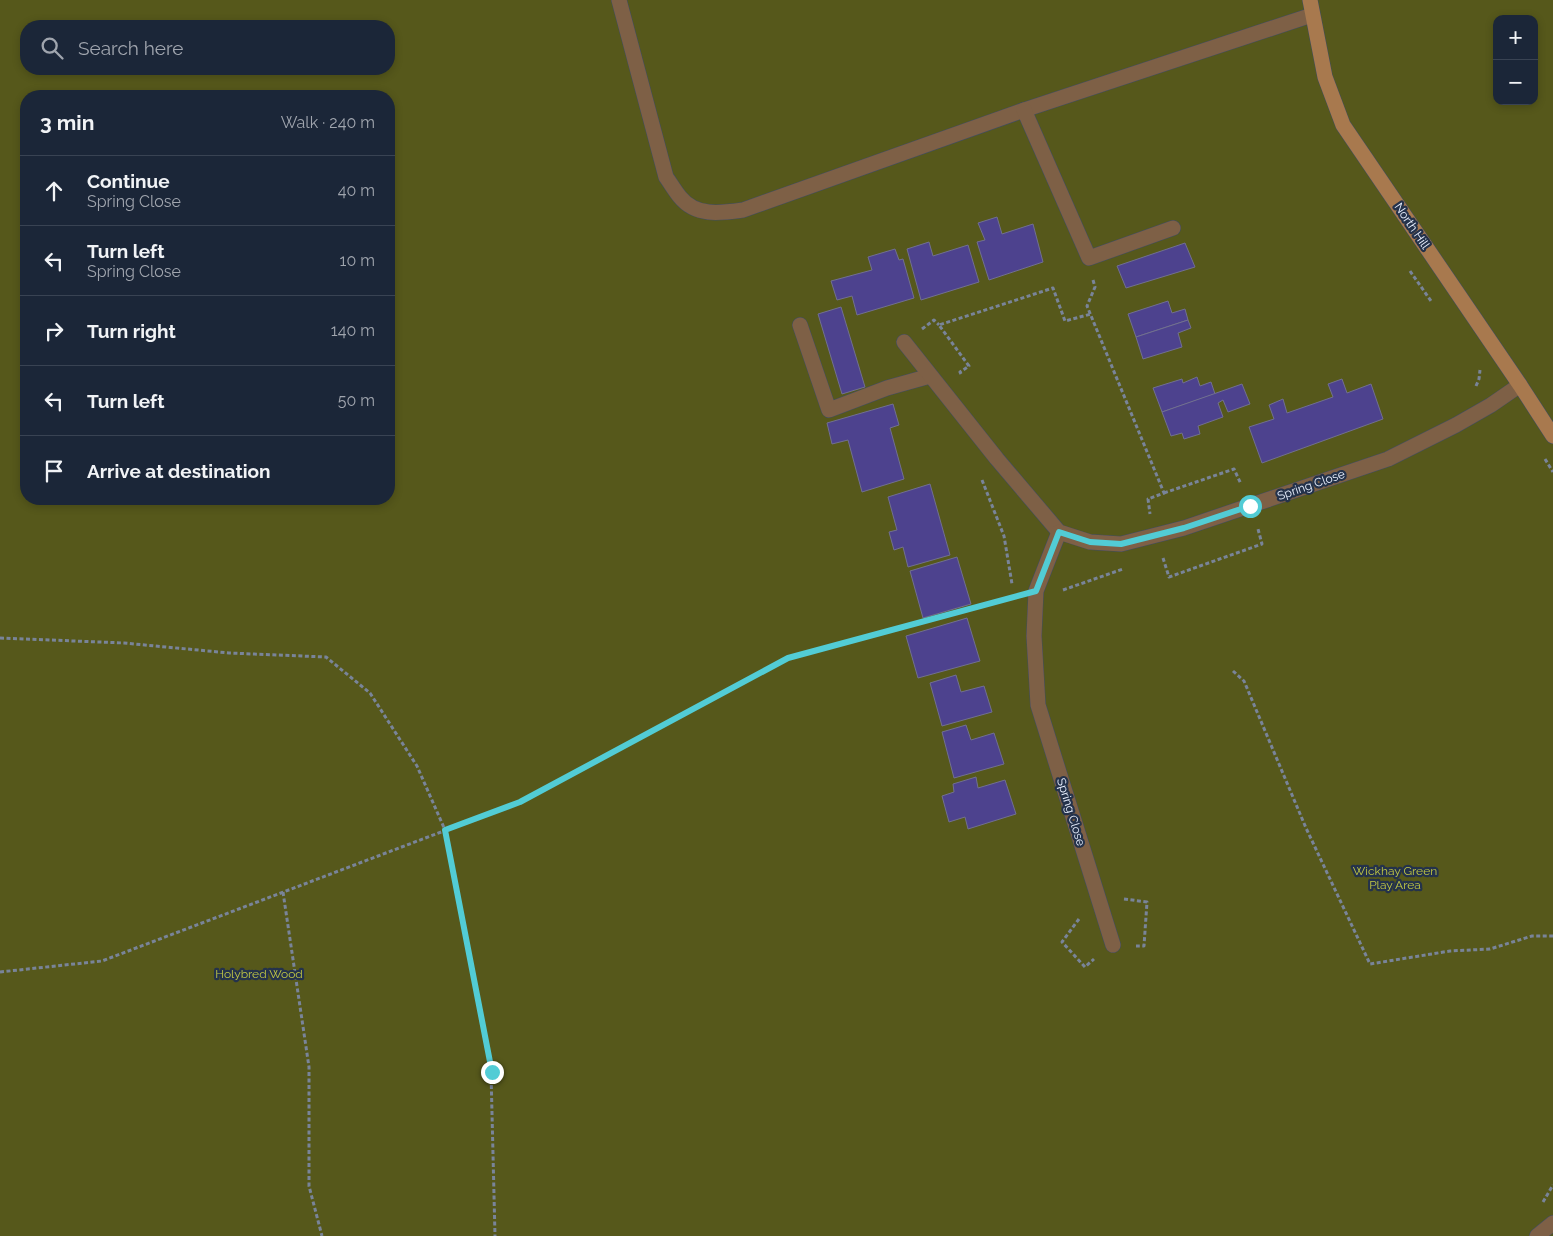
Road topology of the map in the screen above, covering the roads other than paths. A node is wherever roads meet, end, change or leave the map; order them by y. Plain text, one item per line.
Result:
1 (619, 0) edge
2 (1311, 7) edge
3 (1024, 110) junction
4 (1173, 228) dead end
5 (800, 325) dead end
6 (904, 342) road end
7 (930, 376) junction
8 (1520, 385) junction
9 (1553, 436) edge
10 (1059, 532) junction
11 (1113, 945) road end
12 (1553, 1223) edge
13 (1537, 1236) edge

1 - 3 street
2 - 3 street
2 - 8 street, North Hill
3 - 4 street
5 - 7 street
6 - 7 street
7 - 10 street
8 - 9 street, North Hill
8 - 10 street, Spring Close
10 - 11 street, Spring Close
12 - 13 street

